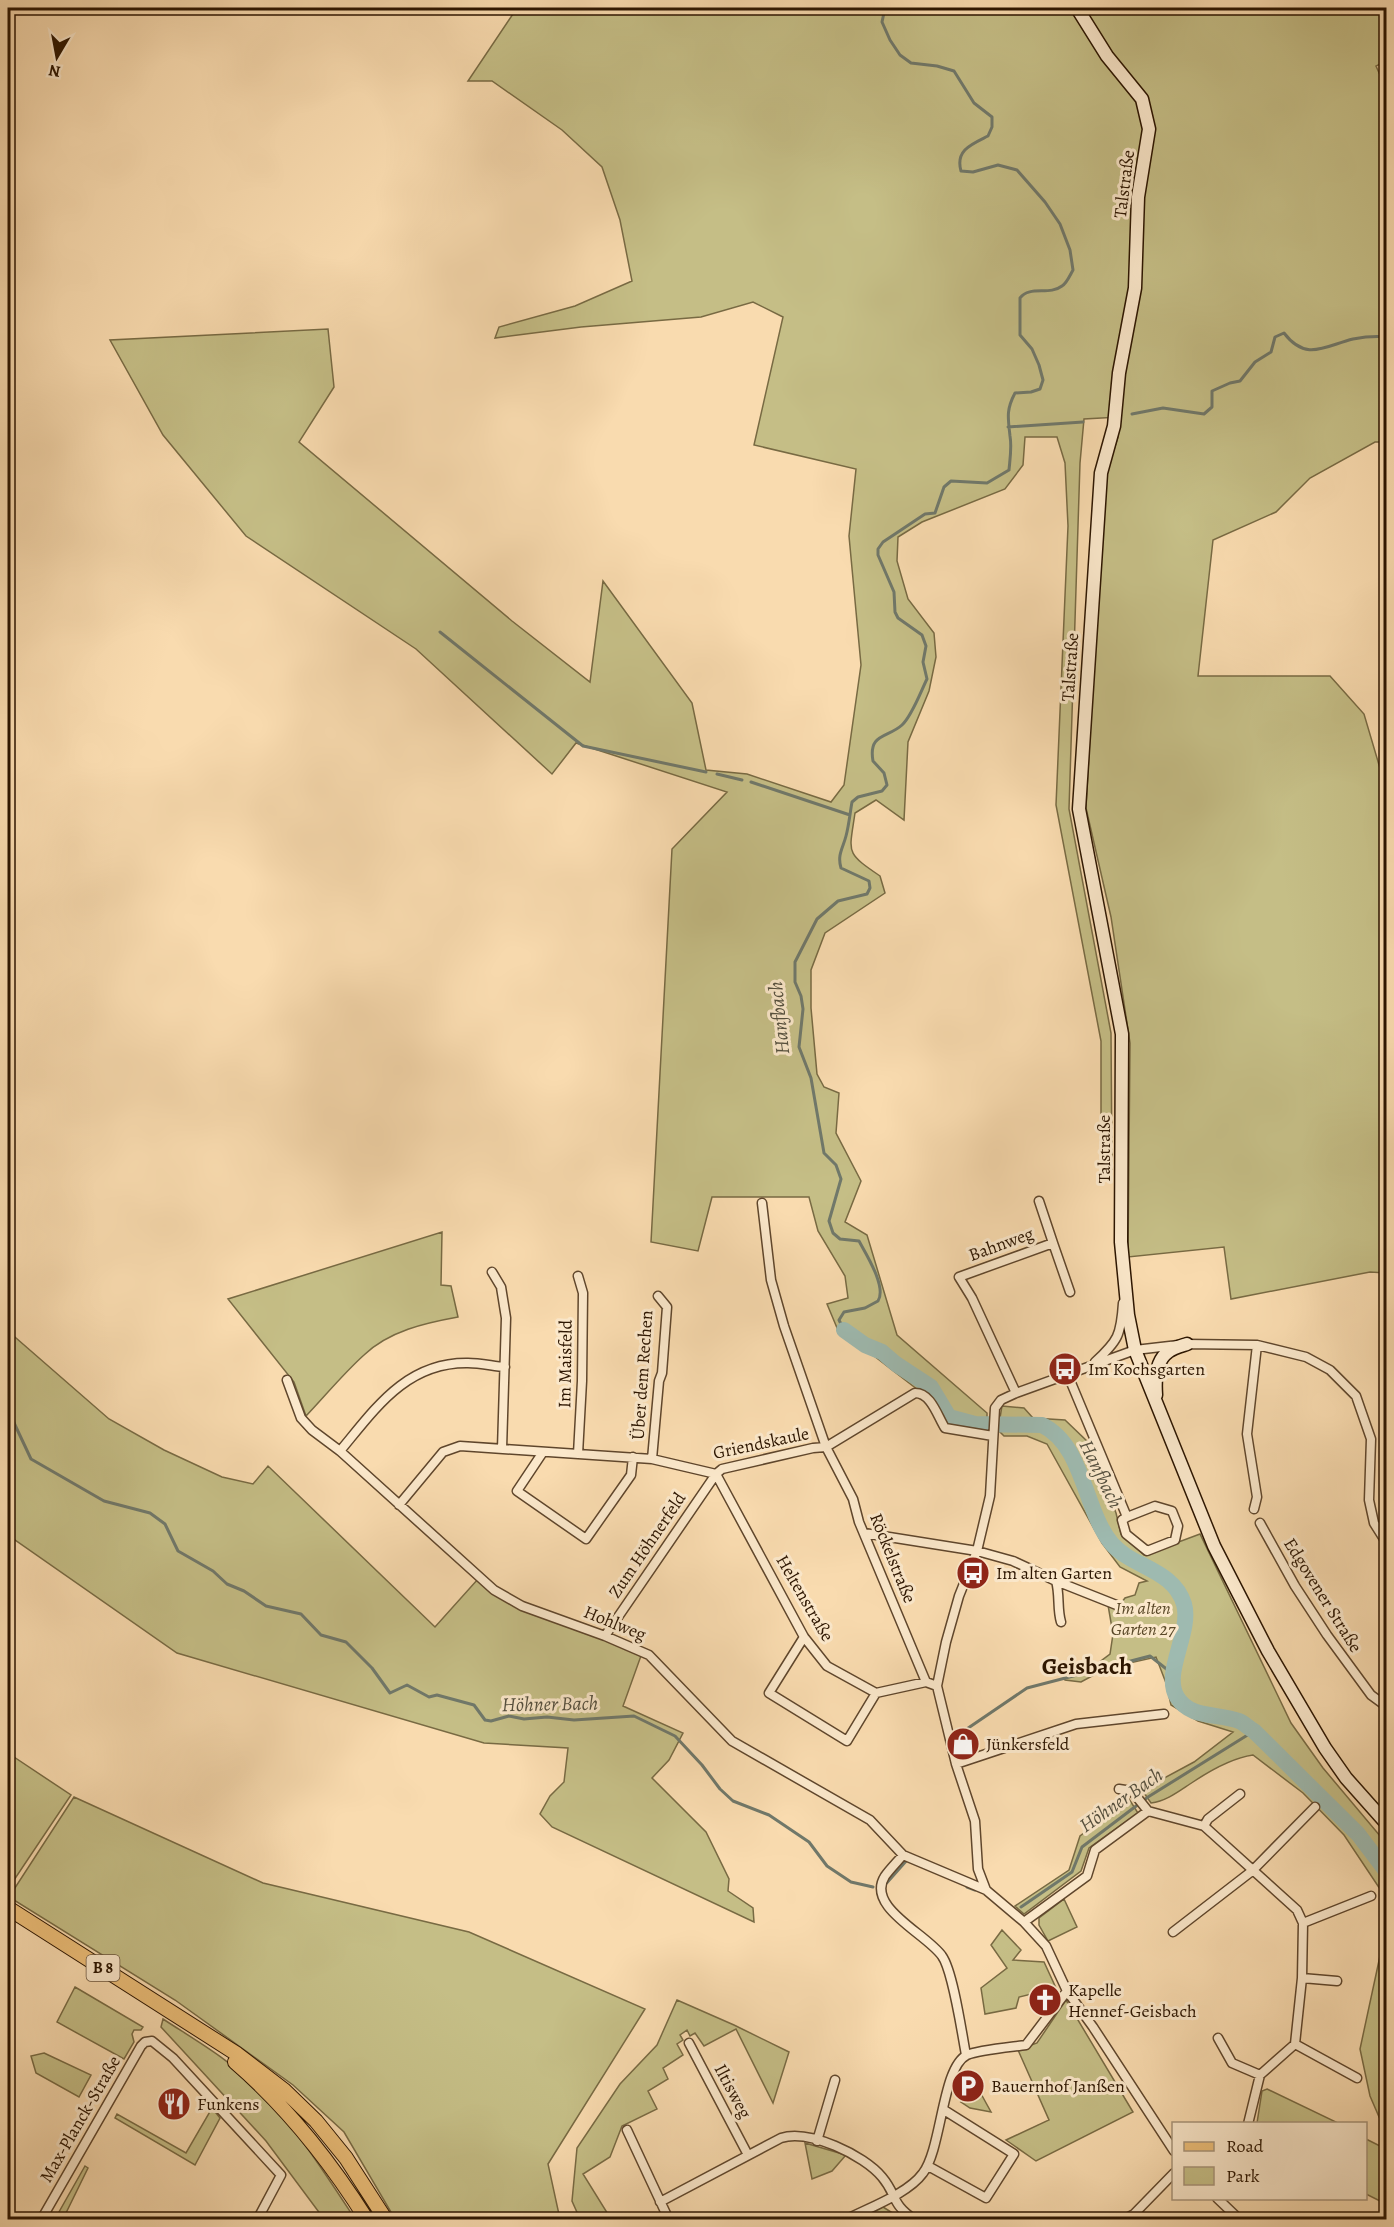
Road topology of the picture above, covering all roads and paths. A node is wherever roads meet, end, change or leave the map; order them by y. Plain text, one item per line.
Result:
1 (1077, 8) edge
2 (1039, 1201) dead end
3 (762, 1203) dead end
4 (1053, 1243) junction
5 (492, 1272) dead end
6 (578, 1276) dead end
7 (1124, 1280) junction
8 (1070, 1292) dead end
9 (658, 1296) dead end
10 (1187, 1344) junction
11 (1257, 1345) junction
12 (1136, 1350) junction
13 (1092, 1364) junction
14 (505, 1367) junction
15 (1067, 1373) junction
16 (287, 1380) dead end
17 (1016, 1393) junction
18 (1158, 1408) junction
19 (993, 1433) junction
20 (826, 1447) junction
21 (502, 1449) junction
22 (340, 1451) junction
23 (543, 1452) junction
24 (578, 1454) junction
25 (633, 1457) junction
26 (652, 1459) junction
27 (716, 1474) junction
28 (399, 1505) junction
29 (1254, 1509) dead end
30 (1127, 1517) junction
31 (1260, 1523) dead end
32 (864, 1533) junction
33 (1386, 1542) edge
34 (977, 1551) junction
35 (1056, 1581) junction
36 (1119, 1606) dead end
37 (1061, 1623) dead end
38 (605, 1636) junction
39 (804, 1636) junction
40 (926, 1682) junction
41 (937, 1686) junction
42 (876, 1694) junction
43 (1386, 1706) edge
44 (1164, 1714) dead end
45 (956, 1764) junction
46 (1119, 1789) dead end
47 (1240, 1794) dead end
48 (1146, 1808) junction
49 (1316, 1808) dead end
50 (1386, 1823) edge
51 (1204, 1826) junction
52 (903, 1855) junction
53 (1252, 1871) junction
54 (986, 1890) junction
55 (1371, 1896) dead end
56 (8, 1908) edge
57 (1024, 1922) junction
58 (1303, 1923) junction
59 (1173, 1932) dead end
60 (1302, 1978) junction
61 (1337, 1981) dead end
62 (1067, 1991) junction
63 (197, 2030) junction
64 (1218, 2038) dead end
65 (689, 2043) dead end
66 (1295, 2044) junction
67 (966, 2055) junction
68 (1260, 2075) junction
69 (1357, 2078) dead end
70 (835, 2080) dead end
71 (944, 2110) junction
72 (1248, 2122) edge
73 (627, 2130) dead end
74 (817, 2141) junction
75 (1172, 2149) edge
76 (748, 2155) junction
77 (928, 2166) junction
78 (1172, 2174) edge
79 (892, 2196) junction
80 (1218, 2200) edge
81 (660, 2202) junction
82 (1232, 2216) edge
83 (41, 2220) edge
84 (257, 2220) edge
85 (367, 2220) edge
86 (387, 2220) edge
87 (669, 2220) edge
88 (845, 2220) edge
89 (915, 2220) edge
90 (1123, 2220) edge
91 (1240, 2220) edge

1 - 7 main road, Talstraße
2 - 4 street, Bahnweg
3 - 20 street, Röckelstraße
4 - 8 street, Bahnweg
4 - 17 street, Bahnweg
5 - 14 street
6 - 24 street, Im Maisfeld
7 - 12 main road, Talstraße
7 - 13 street
9 - 26 street, Über dem Rechen
10 - 11 street
10 - 12 street
10 - 18 main road
11 - 29 street
11 - 33 street
12 - 13 street
12 - 18 main road, Talstraße
13 - 15 street
14 - 21 street
14 - 22 street
15 - 17 street
15 - 30 street
16 - 22 street, Hohlweg
17 - 19 street
18 - 50 main road, Talstraße
19 - 20 street
19 - 34 street
20 - 27 street, Griendskaule
20 - 32 street, Röckelstraße
21 - 23 street, Griendskaule
21 - 28 street, Griendskaule
22 - 28 street, Hohlweg
23 - 24 street, Griendskaule
23 - 25 street
24 - 25 street, Griendskaule
25 - 26 street, Griendskaule
26 - 27 street, Griendskaule
27 - 38 street, Zum Höhnerfeld
27 - 39 street, Heltenstraße
28 - 38 street, Hohlweg
30 - 30 street
31 - 43 street, Edgovener Straße
32 - 34 street
32 - 40 street, Röckelstraße
34 - 35 street
34 - 41 street
35 - 36 street
35 - 37 street
38 - 52 street, Hohlweg
39 - 42 street, Heltenstraße
39 - 42 street
40 - 41 street
40 - 42 street
41 - 45 street
44 - 45 street
45 - 54 street
46 - 48 street
47 - 51 street
48 - 51 street
48 - 57 street
49 - 53 street
51 - 53 street
52 - 54 street, Hohlweg
52 - 67 street
53 - 58 street
53 - 59 street
54 - 57 street, Hohlweg
55 - 58 street
56 - 63 main road, B 8
57 - 62 street, Hohlweg
58 - 60 street
60 - 61 street
60 - 66 street
62 - 67 street
62 - 75 street, Hohlweg
63 - 85 main road, B 8
63 - 86 main road, B 8
64 - 68 street
65 - 76 street, Iltisweg
66 - 68 street
66 - 69 street
67 - 71 street
68 - 72 street
70 - 74 street
71 - 77 street
71 - 77 street
73 - 81 street
74 - 76 street
74 - 79 street
76 - 81 street
77 - 79 street
78 - 90 street
79 - 88 street
79 - 89 street
80 - 82 street
81 - 87 street
82 - 91 street
83 - 84 street, Max-Planck-Straße

